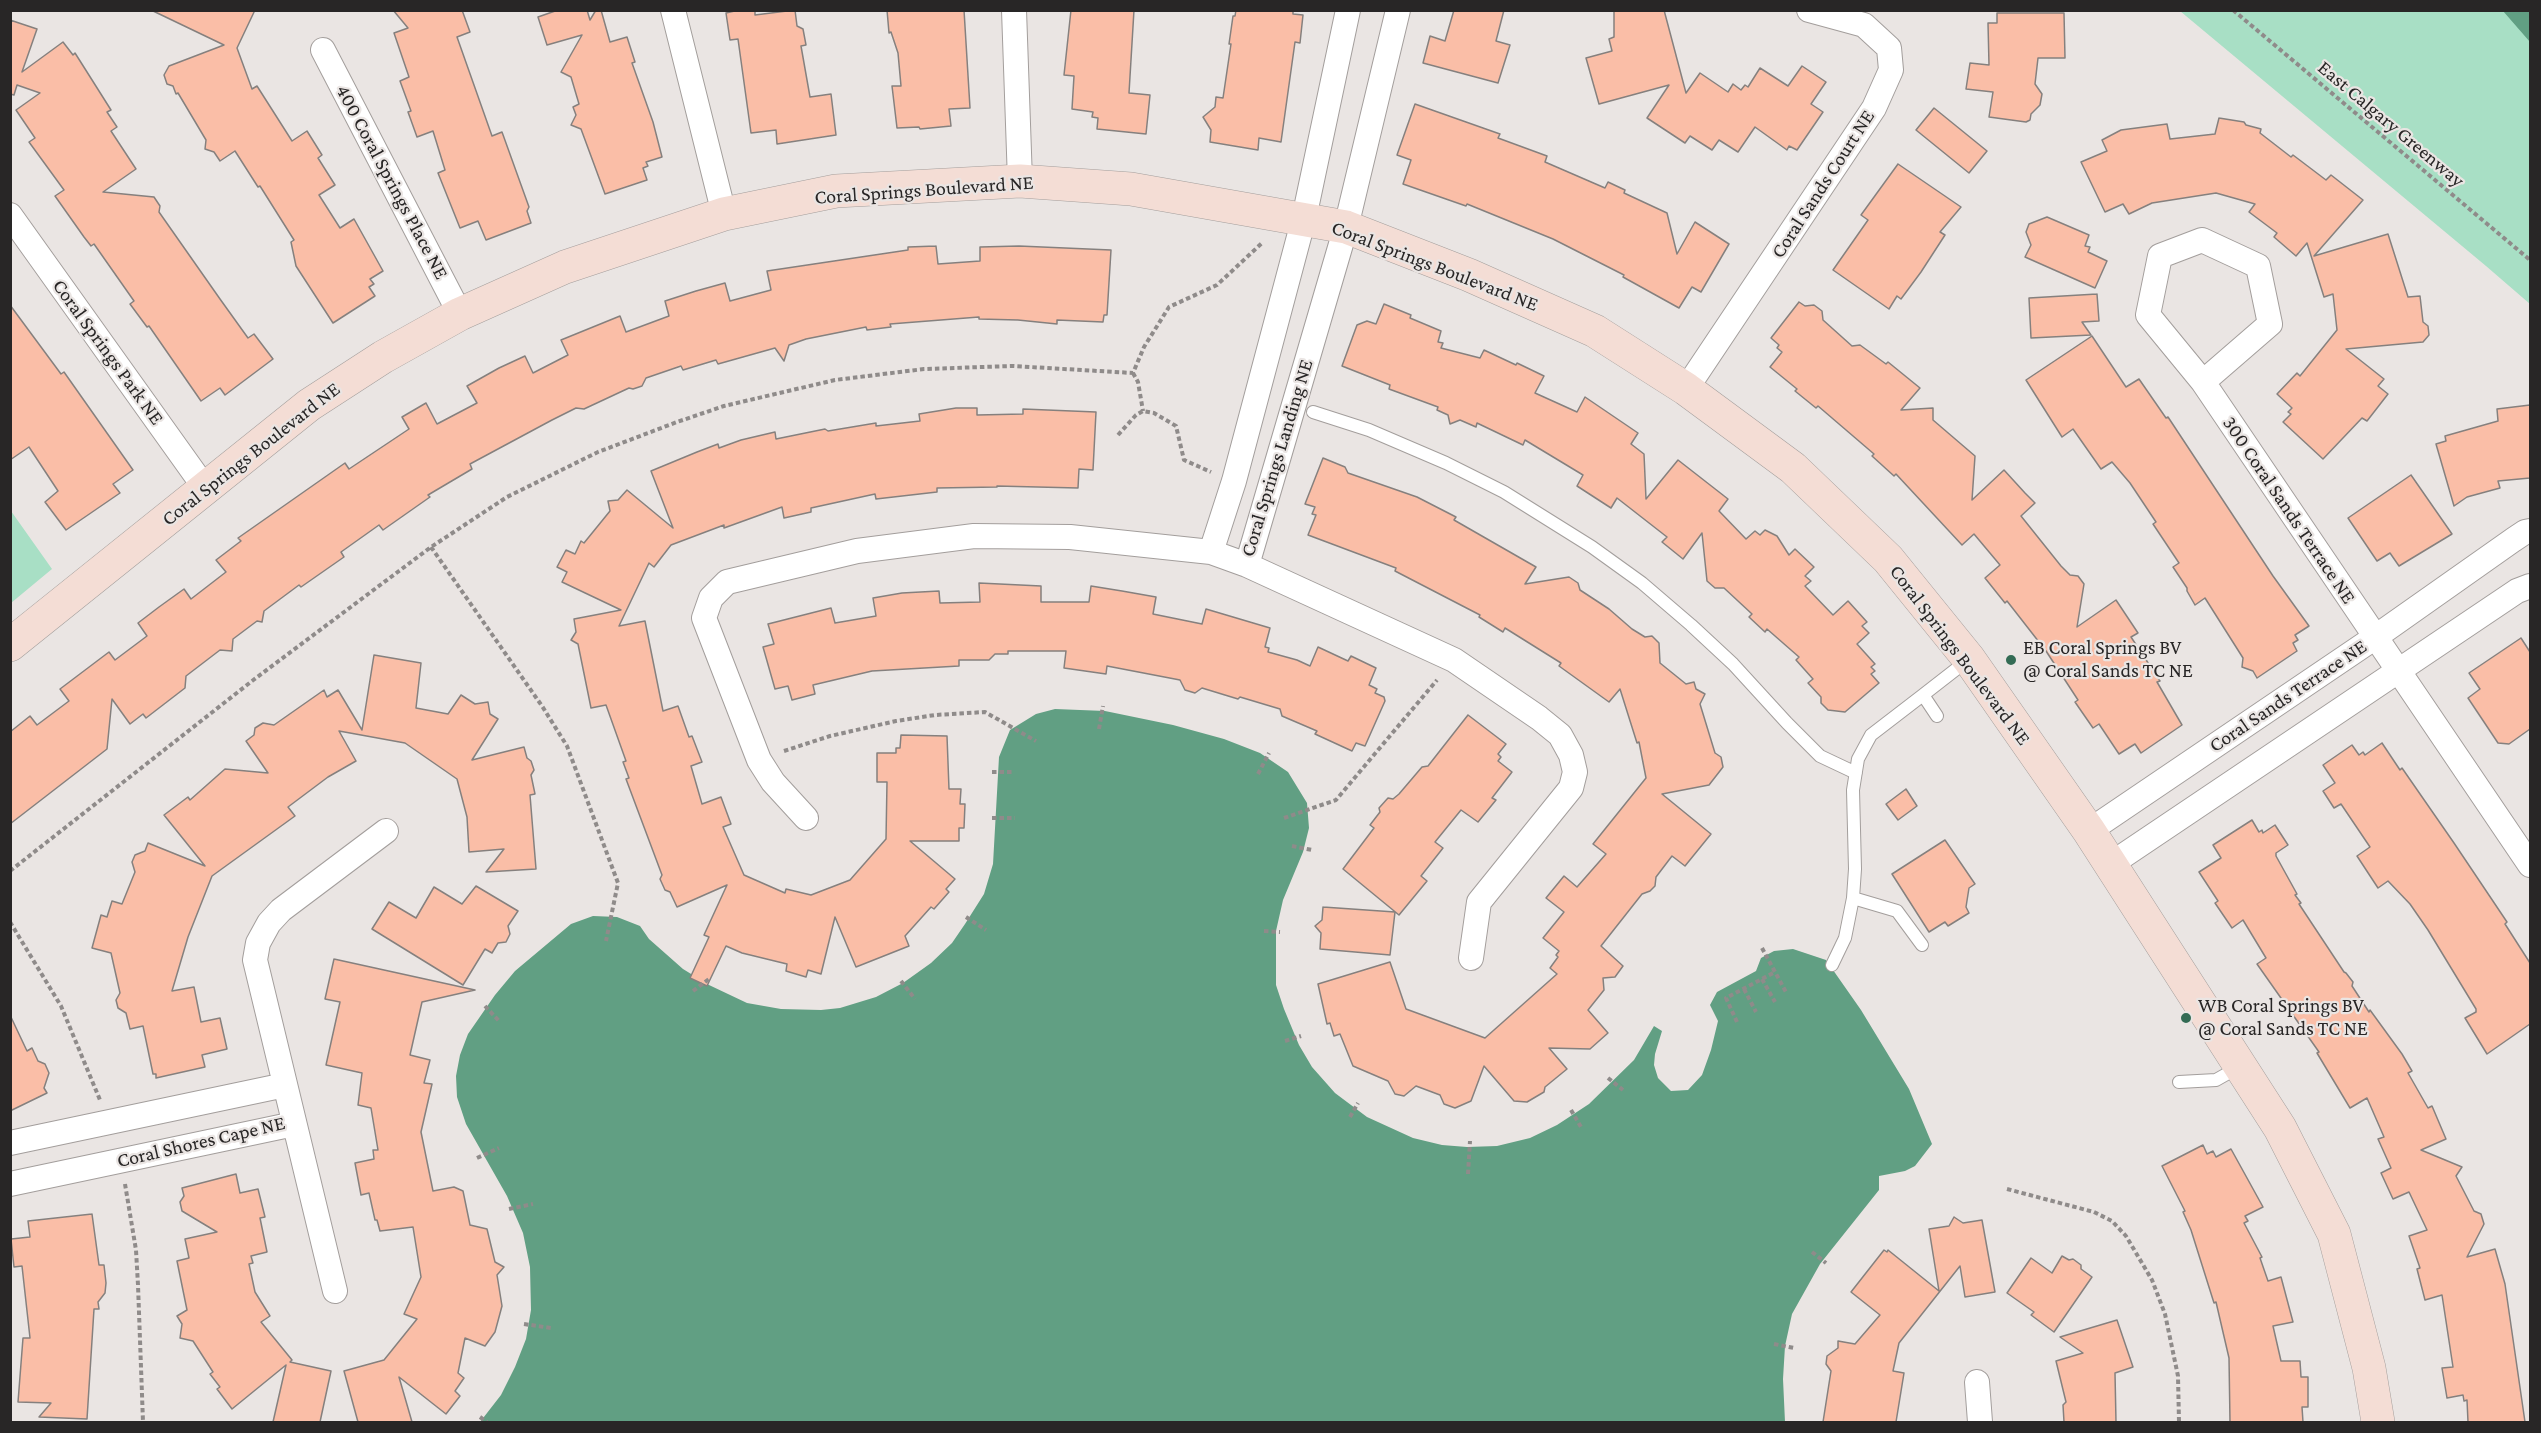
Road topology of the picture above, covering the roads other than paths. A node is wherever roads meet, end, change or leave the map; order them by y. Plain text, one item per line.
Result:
1 (673, 10) edge
2 (1014, 10) edge
3 (1348, 10) edge
4 (1398, 10) edge
5 (1809, 10) edge
6 (323, 50) dead end
7 (1020, 181) junction
8 (723, 214) junction
9 (10, 215) edge
10 (1304, 218) junction
11 (1346, 227) junction
12 (460, 314) junction
13 (2203, 382) junction
14 (1686, 389) junction
15 (1313, 412) dead end
16 (205, 488) junction
17 (2530, 531) edge
18 (1211, 552) junction
19 (1246, 565) junction
20 (2530, 585) edge
21 (2374, 638) junction
22 (10, 645) edge
23 (1968, 659) junction
24 (2398, 671) junction
25 (1923, 694) junction
26 (1937, 716) dead end
27 (1856, 773) junction
28 (806, 818) dead end
29 (386, 831) dead end
30 (2089, 831) junction
31 (2111, 864) junction
32 (2530, 865) edge
33 (1852, 898) junction
34 (1922, 945) dead end
35 (1472, 958) dead end
36 (1832, 965) dead end
37 (2240, 1066) junction
38 (2179, 1082) dead end
39 (285, 1085) junction
40 (294, 1124) junction
41 (10, 1143) edge
42 (10, 1184) edge
43 (335, 1291) dead end
44 (2369, 1368) junction
45 (1977, 1382) dead end
46 (1980, 1422) edge
47 (2362, 1422) edge
48 (2378, 1422) edge

1 - 8 street
2 - 7 street
3 - 10 street, Coral Springs Landing NE
4 - 11 street, Coral Springs Landing NE
5 - 14 street, Coral Sands Court NE
6 - 12 street, 400 Coral Springs Place NE
7 - 8 street, Coral Springs Boulevard NE
7 - 10 street, Coral Springs Boulevard NE
8 - 12 street, Coral Springs Boulevard NE
9 - 16 street, Coral Springs Park NE
10 - 11 street, Coral Springs Boulevard NE
10 - 18 street, Coral Springs Landing NE
11 - 14 street, Coral Springs Boulevard NE
11 - 19 street, Coral Springs Landing NE
12 - 16 street, Coral Springs Boulevard NE
13 - 13 street, 300 Coral Sands Terrace NE
13 - 21 street, 300 Coral Sands Terrace NE
14 - 23 street, Coral Springs Boulevard NE
15 - 27 lane
16 - 22 street, Coral Springs Boulevard NE
17 - 21 street
18 - 19 street, Coral Springs Landing NE
18 - 28 street
19 - 35 street
20 - 24 street
21 - 24 street, Coral Sands Terrace NE
21 - 30 street, Coral Sands Terrace NE
23 - 25 lane
23 - 30 street, Coral Springs Boulevard NE
24 - 31 street, Coral Sands Terrace NE
24 - 32 street
25 - 26 lane
25 - 27 lane
27 - 33 lane
29 - 39 street
30 - 31 street, Coral Springs Boulevard NE
31 - 37 street, Coral Springs Boulevard NE
33 - 34 lane
33 - 36 lane
37 - 38 lane
37 - 44 street, Coral Springs Boulevard NE
39 - 40 street, Coral Shores Cape NE
39 - 41 street, Coral Shores Cape NE
40 - 42 street, Coral Shores Cape NE
40 - 43 street
44 - 47 street, Coral Springs Boulevard NE
44 - 48 street, Coral Springs Boulevard NE
45 - 46 street

